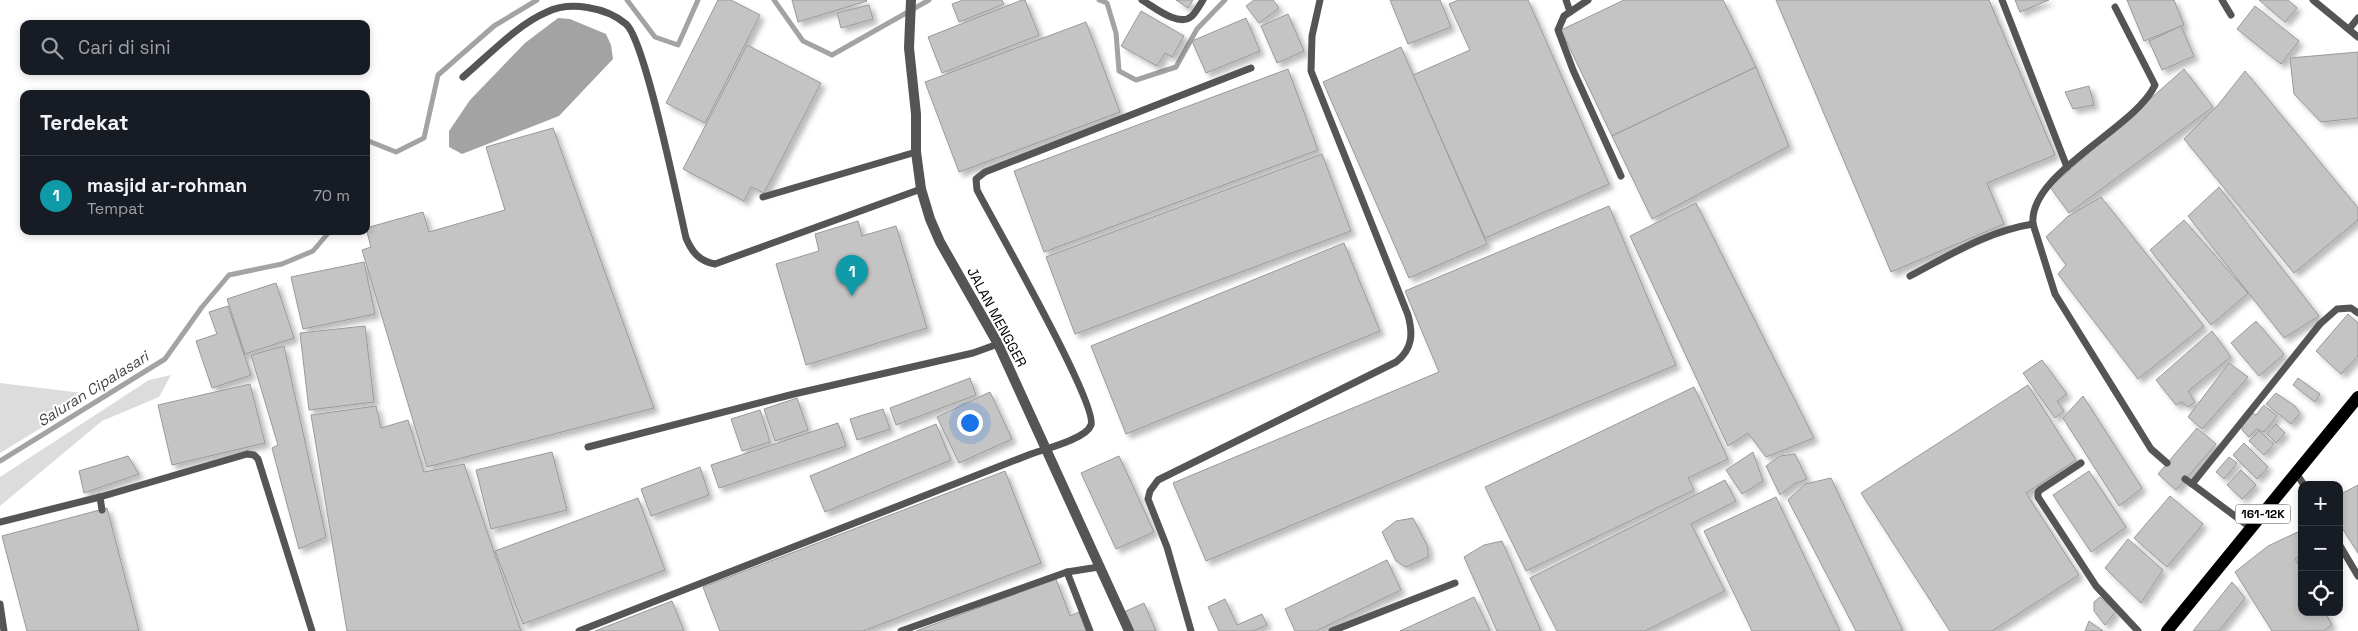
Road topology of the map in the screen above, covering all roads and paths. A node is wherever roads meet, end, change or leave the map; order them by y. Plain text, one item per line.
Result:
1 (1142, 0) edge
2 (1204, 0) edge
3 (1320, 0) edge
4 (1566, 0) edge
5 (1588, 0) edge
6 (2002, 0) edge
7 (2222, 0) edge
8 (2313, 0) edge
9 (911, 1) edge
10 (2115, 7) dead end
11 (1570, 12) junction
12 (2231, 15) dead end
13 (2358, 18) edge
14 (2349, 29) junction
15 (2358, 37) edge
16 (1251, 68) dead end
17 (463, 77) dead end
18 (916, 152) junction
19 (2067, 167) junction
20 (1621, 176) dead end
21 (921, 189) junction
22 (763, 197) dead end
23 (2033, 224) junction
24 (1910, 276) dead end
25 (2358, 313) edge
26 (998, 344) junction
27 (2358, 397) edge
28 (588, 447) dead end
29 (1047, 448) junction
30 (2081, 463) dead end
31 (2167, 463) dead end
32 (2296, 473) junction
33 (2185, 479) dead end
34 (2301, 481) edge
35 (2192, 484) junction
36 (100, 497) junction
37 (102, 510) dead end
38 (0, 522) edge
39 (2251, 528) junction
40 (2343, 551) edge
41 (1099, 567) junction
42 (1066, 572) junction
43 (2358, 576) edge
44 (1455, 583) dead end
45 (0, 604) edge
46 (4, 631) edge
47 (312, 631) edge
48 (579, 631) edge
49 (901, 631) edge
50 (1090, 631) edge
51 (1129, 631) edge
52 (1191, 631) edge
53 (1332, 631) edge
54 (2138, 631) edge
55 (2167, 631) edge

1 - 2 lane
3 - 52 lane
4 - 11 lane
5 - 11 lane
6 - 19 lane
7 - 12 lane
8 - 14 lane
9 - 18 street, JALAN MENGGER
10 - 19 lane
11 - 20 lane
13 - 14 lane
14 - 15 lane
16 - 29 lane
17 - 21 lane
18 - 21 street, JALAN MENGGER
18 - 22 lane
19 - 23 lane
21 - 26 street, JALAN MENGGER
23 - 24 lane
23 - 31 lane
25 - 35 lane
26 - 28 lane
26 - 29 street, JALAN MENGGER
27 - 32 main road, 161-12K
29 - 41 street, JALAN MENGGER
29 - 48 lane
30 - 54 lane
32 - 34 lane
32 - 39 main road, 161-12K
33 - 35 lane
35 - 39 lane
36 - 37 lane
36 - 38 lane
36 - 47 lane
39 - 55 main road, 161-12K
40 - 43 lane
41 - 42 lane
41 - 51 street, JALAN MENGGER
42 - 49 lane
42 - 50 lane
44 - 53 lane
45 - 46 lane

